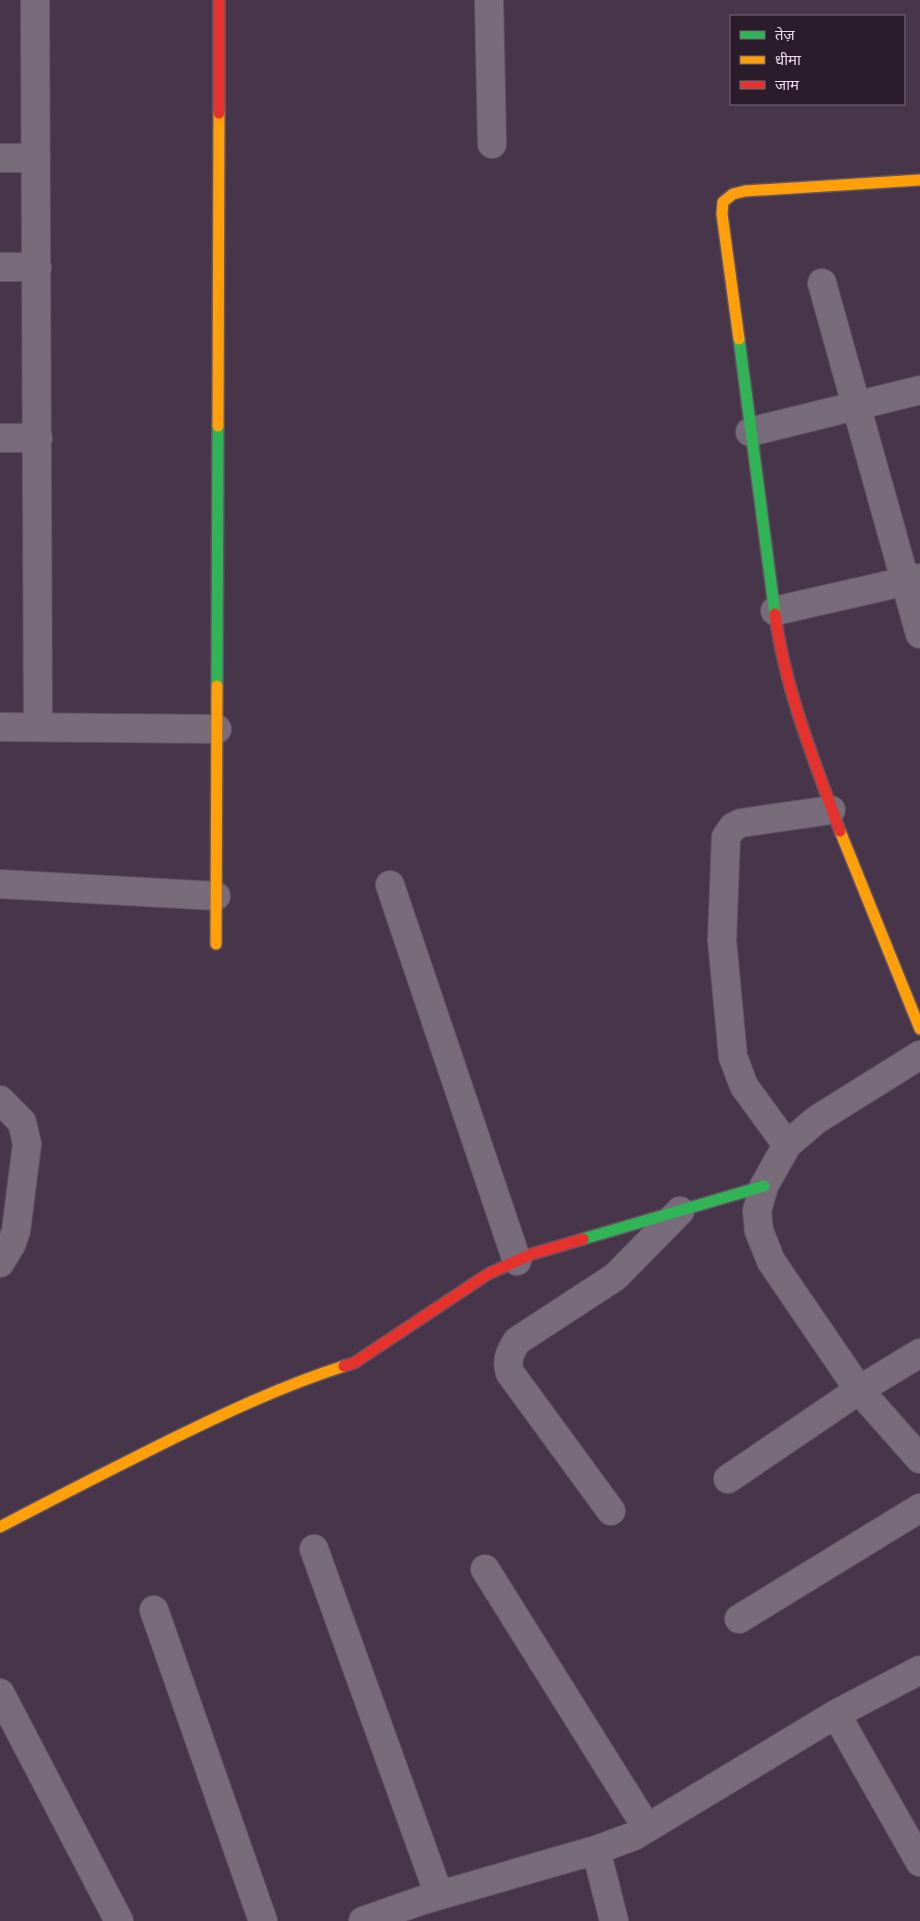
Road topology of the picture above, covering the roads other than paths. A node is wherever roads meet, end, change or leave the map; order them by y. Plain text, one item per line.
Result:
1 (35, 0) edge
2 (219, 0) edge
3 (489, 0) edge
4 (492, 144) dead end
5 (0, 158) edge
6 (36, 158) junction
7 (920, 180) edge
8 (0, 267) edge
9 (37, 267) junction
10 (822, 283) dead end
11 (920, 390) edge
12 (856, 406) junction
13 (750, 432) junction
14 (0, 438) edge
15 (38, 438) junction
16 (913, 580) edge
17 (775, 611) junction
18 (920, 634) edge
19 (0, 727) edge
20 (38, 727) junction
21 (216, 729) junction
22 (831, 810) junction
23 (0, 884) edge
24 (390, 885) dead end
25 (216, 896) junction
26 (216, 944) dead end
27 (920, 1029) edge
28 (920, 1055) edge
29 (0, 1100) edge
30 (787, 1145) junction
31 (764, 1186) junction
32 (680, 1211) junction
33 (517, 1261) junction
34 (0, 1263) edge
35 (920, 1353) edge
36 (860, 1390) junction
37 (920, 1459) edge
38 (728, 1479) dead end
39 (920, 1508) edge
40 (611, 1511) dead end
41 (0, 1527) edge
42 (314, 1549) dead end
43 (485, 1569) dead end
44 (154, 1610) dead end
45 (739, 1619) dead end
46 (920, 1670) edge
47 (0, 1693) edge
48 (836, 1714) junction
49 (647, 1828) junction
50 (596, 1850) junction
51 (920, 1862) edge
52 (439, 1895) junction
53 (119, 1921) edge
54 (262, 1921) edge
55 (363, 1921) edge
56 (614, 1921) edge

1 - 6 street
2 - 21 street
3 - 4 street
5 - 6 street
6 - 9 street
7 - 13 street
8 - 9 street
9 - 15 street
10 - 12 street
11 - 12 street
12 - 13 street
12 - 16 street
13 - 17 street
14 - 15 street
15 - 20 street
16 - 17 street
16 - 18 street
17 - 22 street
19 - 20 street
20 - 21 street
21 - 25 street
22 - 27 street
22 - 30 street
23 - 25 street
24 - 33 street
25 - 26 street
28 - 30 street
29 - 34 street
30 - 31 street
31 - 32 street
31 - 36 street
32 - 33 street
32 - 40 street
33 - 41 street
35 - 36 street
36 - 37 street
36 - 38 street
39 - 45 street
42 - 52 street
43 - 49 street
44 - 54 street
46 - 48 street
47 - 53 street
48 - 49 street
48 - 51 street
49 - 50 street
50 - 52 street
50 - 56 street
52 - 55 street

